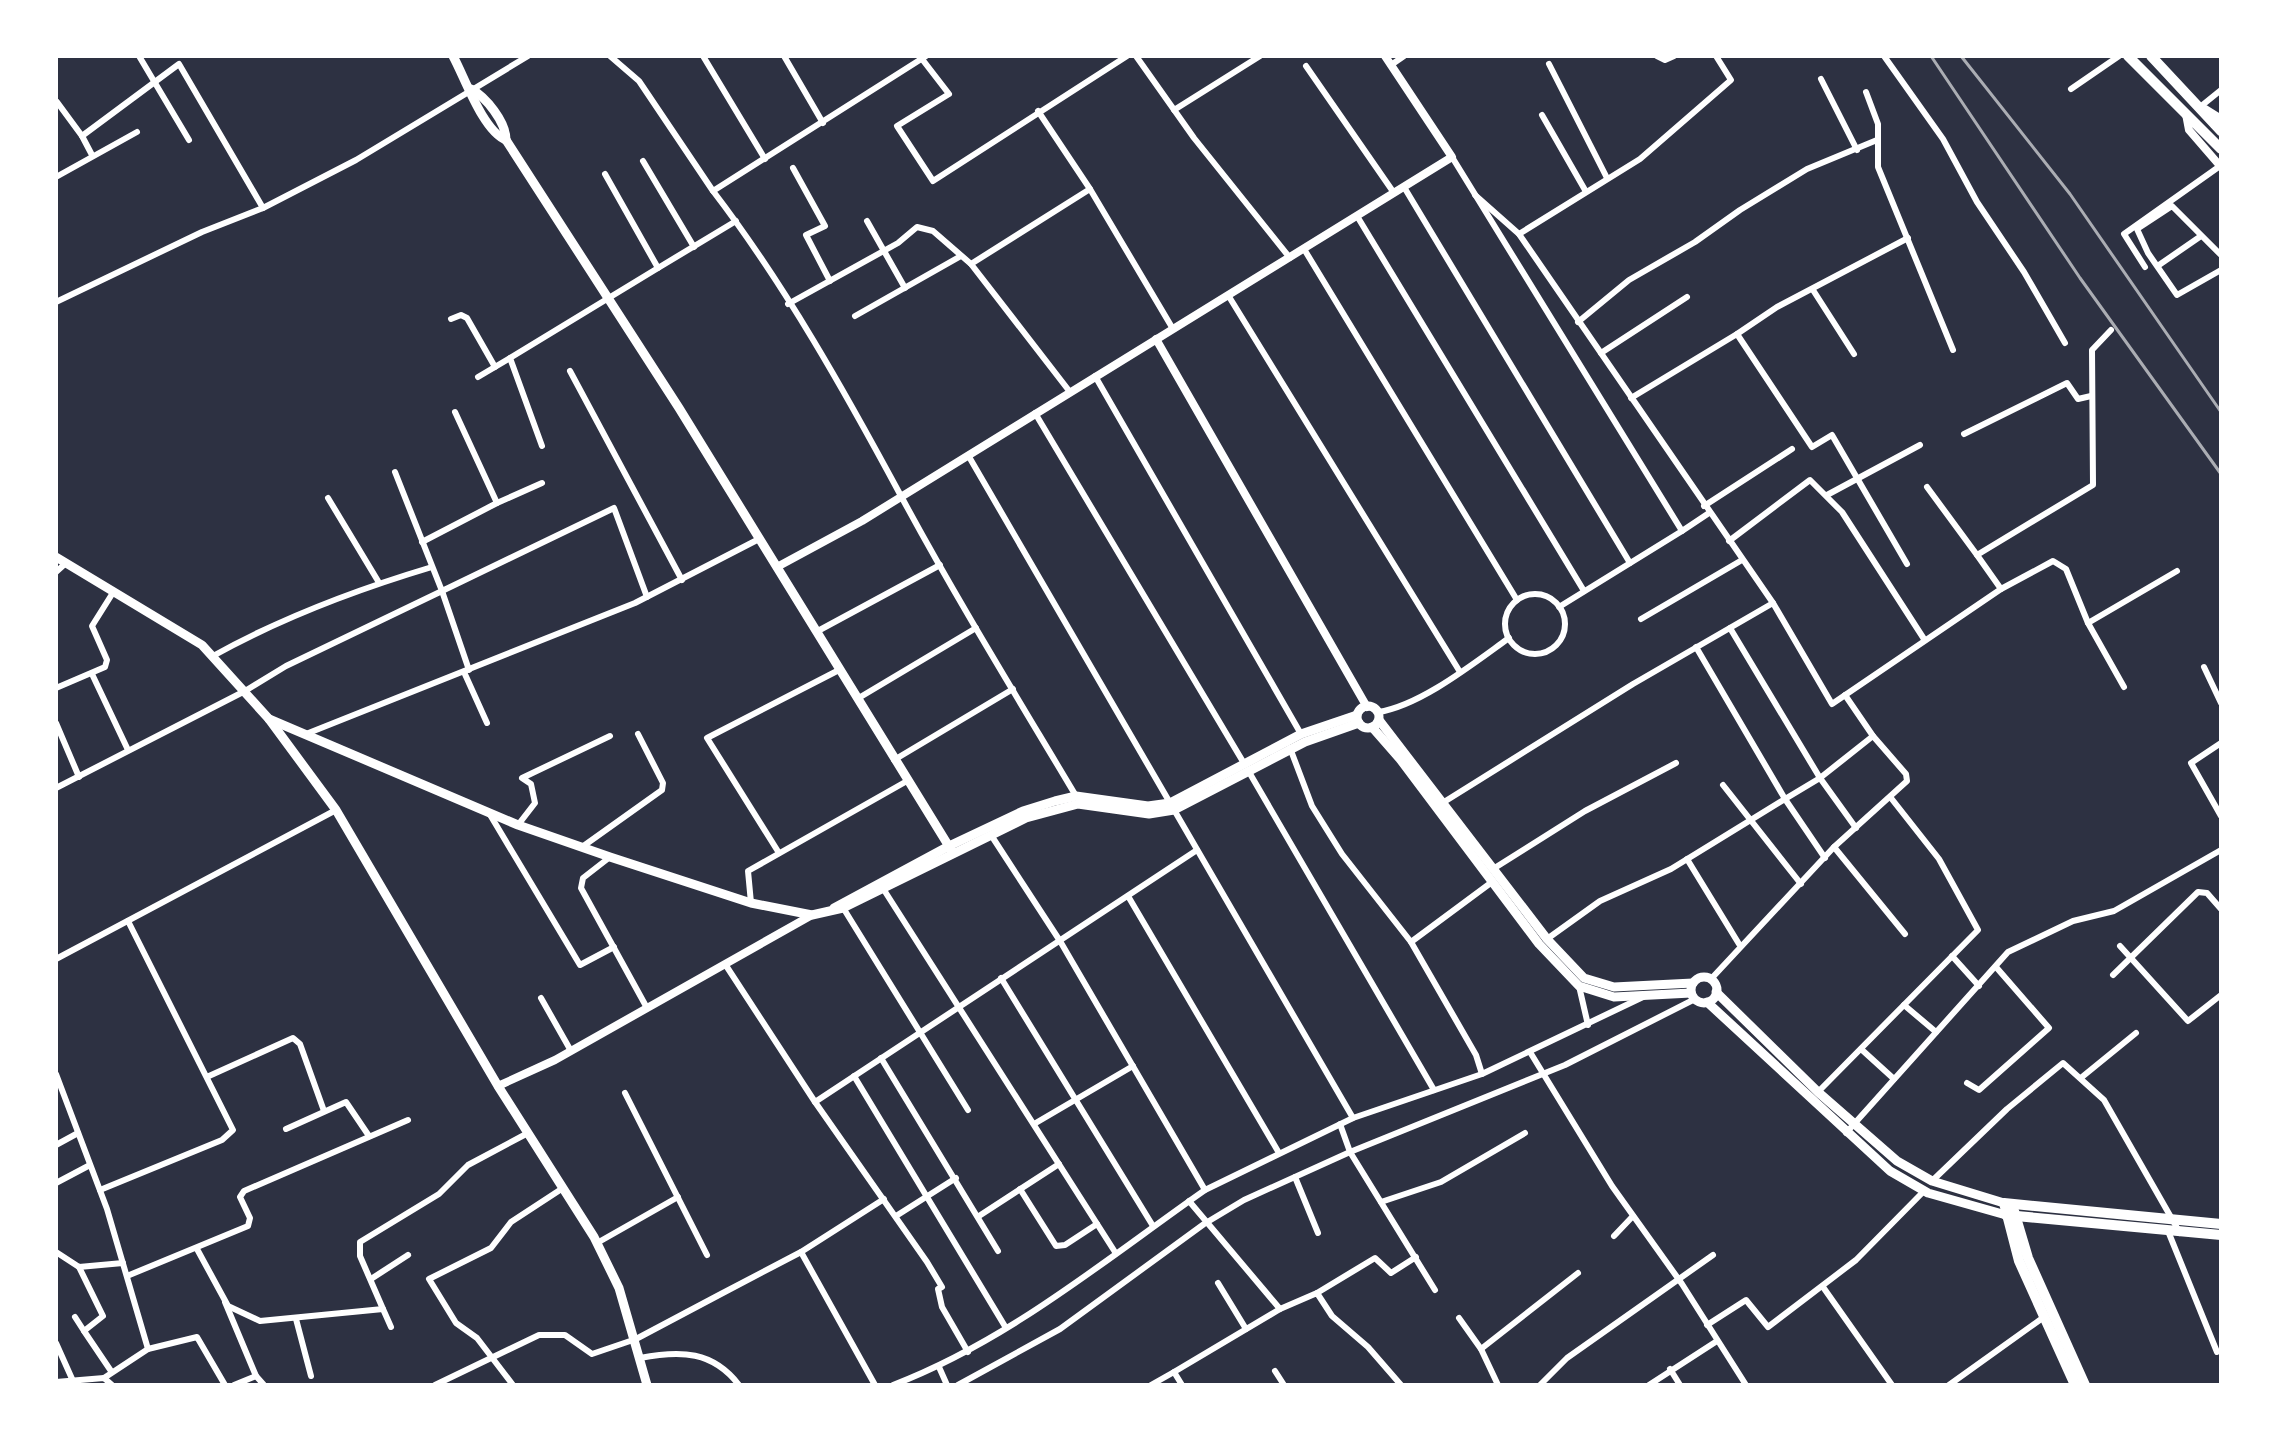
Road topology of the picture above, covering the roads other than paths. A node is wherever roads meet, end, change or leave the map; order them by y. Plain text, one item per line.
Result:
1 (139, 56) edge
2 (453, 56) edge
3 (528, 56) edge
4 (610, 56) edge
5 (703, 56) edge
6 (784, 56) edge
7 (1127, 56) edge
8 (1136, 56) edge
9 (1260, 56) edge
10 (1385, 56) edge
11 (1404, 56) edge
12 (1657, 56) edge
13 (1674, 56) edge
14 (1716, 56) edge
15 (1884, 56) edge
16 (2119, 56) edge
17 (2128, 56) edge
18 (2151, 56) edge
19 (924, 57) edge
20 (1549, 64) dead end
21 (1391, 65) junction
22 (1306, 66) dead end
23 (1821, 79) dead end
24 (156, 83) junction
25 (471, 89) junction
26 (2071, 89) dead end
27 (2221, 90) edge
28 (1866, 92) dead end
29 (56, 102) edge
30 (2200, 107) junction
31 (1174, 110) junction
32 (1038, 111) junction
33 (2186, 114) junction
34 (1542, 115) dead end
35 (823, 123) junction
36 (2220, 125) edge
37 (137, 132) dead end
38 (82, 136) junction
39 (189, 140) dead end
40 (1877, 140) junction
41 (2221, 149) edge
42 (1857, 150) junction
43 (92, 155) junction
44 (1452, 157) junction
45 (765, 159) junction
46 (643, 161) dead end
47 (2221, 167) edge
48 (793, 168) dead end
49 (605, 174) dead end
50 (56, 177) edge
51 (1607, 178) junction
52 (1404, 187) junction
53 (1090, 189) junction
54 (1585, 190) junction
55 (713, 191) junction
56 (1394, 193) junction
57 (1475, 195) junction
58 (263, 208) junction
59 (1357, 216) junction
60 (736, 221) junction
61 (867, 221) dead end
62 (1519, 234) junction
63 (2201, 236) junction
64 (1908, 238) junction
65 (2218, 243) edge
66 (694, 247) junction
67 (1304, 249) junction
68 (884, 250) junction
69 (2221, 255) edge
70 (961, 256) junction
71 (1290, 258) junction
72 (971, 264) junction
73 (2159, 265) junction
74 (2145, 267) dead end
75 (658, 268) junction
76 (2221, 270) edge
77 (830, 281) junction
78 (905, 288) junction
79 (1813, 290) junction
80 (1228, 295) junction
81 (1687, 297) dead end
82 (609, 300) junction
83 (56, 302) edge
84 (788, 304) junction
85 (855, 316) dead end
86 (451, 319) dead end
87 (1578, 322) junction
88 (1173, 329) junction
89 (2111, 330) dead end
90 (1737, 334) junction
91 (1156, 339) junction
92 (2065, 343) dead end
93 (1953, 350) dead end
94 (1601, 353) junction
95 (1854, 354) dead end
96 (510, 358) junction
97 (495, 367) junction
98 (570, 371) dead end
99 (1095, 376) junction
100 (478, 377) dead end
101 (1070, 392) junction
102 (2091, 396) junction
103 (1631, 398) junction
104 (455, 412) dead end
105 (1035, 413) junction
106 (1964, 434) dead end
107 (1920, 445) dead end
108 (542, 446) dead end
109 (1792, 449) dead end
110 (968, 455) junction
111 (395, 472) dead end
112 (1854, 478) junction
113 (542, 483) dead end
114 (1927, 487) dead end
115 (1827, 495) junction
116 (901, 496) junction
117 (328, 498) dead end
118 (497, 503) junction
119 (1706, 510) junction
120 (1682, 531) junction
121 (759, 539) junction
122 (1729, 541) junction
123 (422, 542) junction
124 (1977, 555) junction
125 (56, 557) edge
126 (1742, 560) junction
127 (66, 563) junction
128 (1630, 563) junction
129 (1907, 564) dead end
130 (940, 565) junction
131 (432, 567) junction
132 (777, 567) junction
133 (2177, 571) dead end
134 (56, 572) edge
135 (682, 580) junction
136 (378, 581) junction
137 (2001, 589) junction
138 (114, 591) junction
139 (442, 591) junction
140 (1584, 591) junction
141 (647, 597) junction
142 (1517, 600) junction
143 (1773, 603) junction
144 (1559, 607) junction
145 (1641, 619) dead end
146 (2088, 623) junction
147 (976, 628) junction
148 (1730, 628) junction
149 (816, 632) junction
150 (1509, 638) junction
151 (1924, 639) junction
152 (1696, 647) junction
153 (213, 656) junction
154 (2204, 667) dead end
155 (839, 670) junction
156 (467, 671) junction
157 (1460, 672) junction
158 (92, 674) junction
159 (57, 685) edge
160 (2124, 687) dead end
161 (1013, 689) junction
162 (245, 691) junction
163 (1845, 695) junction
164 (857, 699) junction
165 (2221, 703) edge
166 (1367, 707) junction
167 (269, 719) junction
168 (1358, 719) junction
169 (1376, 720) junction
170 (56, 723) edge
171 (487, 723) dead end
172 (306, 734) junction
173 (638, 734) dead end
174 (1301, 734) junction
175 (610, 736) dead end
176 (1873, 736) junction
177 (2221, 743) edge
178 (1290, 748) junction
179 (128, 750) junction
180 (894, 760) junction
181 (1676, 763) dead end
182 (1247, 768) junction
183 (79, 777) junction
184 (1820, 778) junction
185 (907, 781) junction
186 (1723, 785) dead end
187 (56, 788) edge
188 (1076, 796) junction
189 (1891, 798) junction
190 (1785, 799) junction
191 (1444, 802) junction
192 (1172, 806) junction
193 (336, 810) junction
194 (489, 813) junction
195 (1025, 814) junction
196 (2221, 816) edge
197 (1751, 821) junction
198 (518, 825) junction
199 (1856, 828) junction
200 (991, 835) junction
201 (582, 847) junction
202 (1834, 847) junction
203 (951, 850) junction
204 (1197, 850) junction
205 (2221, 850) edge
206 (779, 853) junction
207 (610, 857) junction
208 (1825, 858) junction
209 (1687, 859) junction
210 (1493, 869) junction
211 (1492, 882) junction
212 (1801, 884) junction
213 (884, 890) junction
214 (1128, 896) junction
215 (751, 903) junction
216 (839, 906) junction
217 (2221, 909) edge
218 (812, 915) junction
219 (128, 921) junction
220 (1905, 934) dead end
221 (1547, 939) junction
222 (1060, 941) junction
223 (1411, 942) junction
224 (1739, 944) junction
225 (2120, 946) dead end
226 (56, 947) edge
227 (614, 947) junction
228 (1952, 956) junction
229 (2131, 957) junction
230 (58, 958) edge
231 (725, 964) junction
232 (1996, 967) junction
233 (2113, 975) dead end
234 (1001, 978) junction
235 (1711, 979) junction
236 (1579, 986) junction
237 (1979, 986) junction
238 (1648, 990) junction
239 (1693, 992) junction
240 (1716, 992) junction
241 (2221, 995) edge
242 (541, 998) dead end
243 (1707, 1002) junction
244 (1904, 1005) junction
245 (959, 1007) junction
246 (647, 1008) junction
247 (1588, 1025) junction
248 (1936, 1032) junction
249 (920, 1033) junction
250 (2136, 1033) dead end
251 (1861, 1049) junction
252 (571, 1051) junction
253 (1530, 1052) junction
254 (881, 1058) junction
255 (1133, 1066) junction
256 (1482, 1074) junction
257 (56, 1075) edge
258 (1542, 1075) junction
259 (209, 1076) junction
260 (854, 1076) junction
261 (2082, 1077) junction
262 (1894, 1079) junction
263 (1967, 1083) dead end
264 (498, 1086) junction
265 (1434, 1090) junction
266 (1818, 1092) junction
267 (625, 1093) dead end
268 (1075, 1100) junction
269 (815, 1102) junction
270 (968, 1110) dead end
271 (324, 1111) junction
272 (1353, 1118) junction
273 (408, 1120) dead end
274 (1034, 1124) junction
275 (1340, 1124) junction
276 (1854, 1124) junction
277 (286, 1129) dead end
278 (78, 1133) junction
279 (528, 1133) junction
280 (1525, 1133) dead end
281 (1846, 1133) junction
282 (369, 1136) junction
283 (56, 1145) edge
284 (1350, 1152) junction
285 (1279, 1153) junction
286 (1059, 1164) junction
287 (90, 1165) junction
288 (1295, 1177) junction
289 (956, 1178) junction
290 (1932, 1181) junction
291 (56, 1183) edge
292 (563, 1188) junction
293 (1020, 1189) junction
294 (100, 1190) junction
295 (1205, 1190) junction
296 (1924, 1191) junction
297 (928, 1196) junction
298 (678, 1197) junction
299 (884, 1199) junction
300 (1189, 1201) junction
301 (1381, 1202) junction
302 (2009, 1204) junction
303 (896, 1216) junction
304 (979, 1216) junction
305 (1633, 1216) junction
306 (2010, 1216) junction
307 (1097, 1224) junction
308 (1204, 1224) junction
309 (2221, 1224) edge
310 (1153, 1226) junction
311 (2178, 1227) junction
312 (2168, 1231) junction
313 (1318, 1233) dead end
314 (2221, 1235) edge
315 (1614, 1236) dead end
316 (597, 1243) junction
317 (197, 1249) junction
318 (998, 1251) dead end
319 (56, 1252) edge
320 (801, 1252) junction
321 (1115, 1252) junction
322 (408, 1255) dead end
323 (707, 1255) dead end
324 (1713, 1255) dead end
325 (1416, 1257) junction
326 (123, 1263) junction
327 (79, 1267) junction
328 (1578, 1273) dead end
329 (127, 1276) junction
330 (371, 1279) junction
331 (1679, 1280) junction
332 (1218, 1283) dead end
333 (1823, 1287) junction
334 (1435, 1290) dead end
335 (1317, 1293) junction
336 (224, 1301) junction
337 (383, 1309) junction
338 (1280, 1309) junction
339 (75, 1317) dead end
340 (2044, 1317) junction
341 (1459, 1318) dead end
342 (296, 1319) junction
343 (1707, 1325) junction
344 (391, 1327) dead end
345 (1006, 1328) junction
346 (1246, 1329) junction
347 (84, 1331) junction
348 (636, 1339) junction
349 (1717, 1341) junction
350 (56, 1343) edge
351 (148, 1349) junction
352 (1481, 1349) junction
353 (968, 1352) junction
354 (2217, 1352) dead end
355 (640, 1358) junction
356 (494, 1359) junction
357 (939, 1367) junction
358 (1670, 1369) junction
359 (111, 1371) junction
360 (1275, 1371) dead end
361 (1174, 1372) junction
362 (462, 1375) junction
363 (256, 1376) junction
364 (311, 1376) dead end
365 (104, 1378) junction
366 (73, 1381) junction
367 (56, 1382) edge
368 (112, 1385) edge
369 (225, 1385) edge
370 (234, 1385) edge
371 (264, 1385) edge
372 (435, 1385) edge
373 (465, 1385) edge
374 (513, 1385) edge
375 (647, 1385) edge
376 (739, 1385) edge
377 (875, 1385) edge
378 (893, 1385) edge
379 (947, 1385) edge
380 (958, 1385) edge
381 (1151, 1385) edge
382 (1182, 1385) edge
383 (1284, 1385) edge
384 (1401, 1385) edge
385 (1498, 1385) edge
386 (1540, 1385) edge
387 (1649, 1385) edge
388 (1680, 1385) edge
389 (1746, 1385) edge
390 (1892, 1385) edge
391 (1949, 1385) edge
392 (2075, 1385) edge
393 (2085, 1385) edge

1 - 24 street
2 - 25 main road
3 - 25 street
4 - 55 street
5 - 45 street
6 - 35 street
7 - 32 street
8 - 31 street
9 - 31 street
10 - 21 street
11 - 21 street
12 - 13 street
14 - 51 street
15 - 92 street
16 - 26 street
17 - 33 highway
18 - 30 highway
19 - 32 street
19 - 35 street
20 - 51 street
21 - 44 street
22 - 56 street
23 - 42 street
24 - 38 street
24 - 39 street
24 - 58 street
25 - 58 street
25 - 82 main road
27 - 30 street
28 - 40 street
29 - 38 street
30 - 36 highway
31 - 71 street
32 - 53 street
33 - 41 highway
33 - 47 street
34 - 54 street
35 - 45 street
37 - 43 street
38 - 43 street
40 - 42 street
40 - 64 street
42 - 87 street
43 - 50 street
44 - 52 street
44 - 57 street
45 - 55 street
46 - 66 street
47 - 74 street
48 - 77 street
49 - 75 street
51 - 54 street
52 - 56 street
52 - 128 street
53 - 72 street
53 - 88 street
54 - 62 street
55 - 60 street
56 - 59 street
57 - 62 street
57 - 120 street
58 - 83 street
59 - 67 street
59 - 140 street
60 - 66 street
60 - 84 street
61 - 68 street
62 - 87 street
63 - 65 street
63 - 73 street
63 - 73 street
64 - 79 street
64 - 93 street
65 - 69 street
66 - 75 street
67 - 71 street
67 - 142 street
68 - 70 street
68 - 77 street
68 - 78 street
70 - 72 street
70 - 78 street
71 - 80 street
72 - 101 street
73 - 76 street
75 - 82 street
77 - 84 street
78 - 85 street
79 - 90 street
79 - 95 street
80 - 88 street
80 - 157 street
81 - 94 street
82 - 96 street
82 - 121 main road
84 - 116 street
86 - 97 street
87 - 94 street
88 - 91 street
89 - 102 street
90 - 103 street
90 - 112 street
91 - 99 street
91 - 166 street
94 - 103 street
96 - 97 street
96 - 108 street
97 - 100 street
98 - 135 street
99 - 101 street
99 - 174 street
101 - 105 street
102 - 106 street
102 - 124 street
103 - 119 street
104 - 118 street
105 - 110 street
105 - 182 street
107 - 112 street
109 - 119 street
110 - 116 street
110 - 192 street
111 - 123 street
112 - 115 street
112 - 129 street
113 - 118 street
114 - 124 street
115 - 122 street
115 - 151 street
116 - 130 street
116 - 132 street
117 - 136 street
118 - 123 street
119 - 120 street
119 - 122 street
120 - 128 street
121 - 132 main road
121 - 135 street
122 - 126 street
123 - 131 street
124 - 137 street
125 - 127 main road
126 - 143 street
126 - 145 street
127 - 134 street
127 - 138 main road
128 - 140 street
130 - 147 street
130 - 149 street
131 - 136 street
131 - 139 street
132 - 149 main road
133 - 146 street
135 - 141 street
136 - 153 street
137 - 146 street
137 - 151 street
138 - 153 main road
138 - 158 street
139 - 141 street
139 - 156 street
139 - 162 street
140 - 144 street
141 - 156 street
142 - 144 street
142 - 150 street
143 - 148 street
143 - 163 street
144 - 150 street
146 - 160 street
147 - 161 street
147 - 164 street
148 - 152 street
148 - 184 street
149 - 155 main road
150 - 157 street
151 - 163 street
152 - 190 street
152 - 191 street
153 - 162 main road
154 - 165 street
155 - 164 main road
155 - 206 street
156 - 171 street
156 - 172 street
157 - 169 street
158 - 159 street
158 - 179 street
161 - 180 street
161 - 188 street
162 - 167 main road
162 - 179 street
163 - 176 street
164 - 180 main road
166 - 168 main road
166 - 169 main road
167 - 172 main road
167 - 193 main road
168 - 169 main road
168 - 174 main road
168 - 178 main road
169 - 191 main road
169 - 211 main road
170 - 183 street
172 - 194 main road
173 - 201 street
174 - 182 main road
175 - 198 street
176 - 184 street
176 - 189 street
177 - 196 street
178 - 182 main road
178 - 223 street
179 - 183 street
180 - 185 main road
181 - 210 street
182 - 192 main road
182 - 265 street
183 - 187 street
184 - 190 street
184 - 199 street
185 - 203 main road
185 - 206 street
186 - 197 street
188 - 192 main road
188 - 195 main road
189 - 199 street
189 - 228 street
190 - 197 street
190 - 208 street
191 - 210 main road
192 - 195 main road
192 - 204 street
193 - 219 street
193 - 264 main road
194 - 198 main road
194 - 227 street
195 - 200 main road
195 - 203 main road
197 - 209 street
197 - 212 street
198 - 201 main road
199 - 202 street
200 - 203 main road
200 - 222 street
201 - 207 main road
202 - 208 street
202 - 220 street
203 - 213 main road
203 - 216 main road
204 - 214 street
204 - 272 street
205 - 232 street
206 - 215 street
207 - 215 main road
207 - 227 street
208 - 212 street
209 - 221 street
209 - 224 street
210 - 221 main road
211 - 223 street
211 - 236 main road
212 - 224 street
213 - 216 main road
213 - 245 street
214 - 222 street
214 - 285 street
215 - 218 main road
216 - 218 main road
216 - 249 street
217 - 229 street
218 - 231 street
219 - 230 street
219 - 259 street
221 - 238 main road
222 - 234 street
222 - 255 street
223 - 256 street
224 - 235 street
225 - 229 street
226 - 230 street
227 - 246 street
228 - 237 street
228 - 244 street
229 - 233 street
229 - 241 street
231 - 246 street
231 - 269 street
232 - 237 street
232 - 263 street
234 - 245 street
234 - 268 street
235 - 239 main road
235 - 240 main road
236 - 238 main road
236 - 247 street
237 - 248 street
238 - 239 main road
238 - 247 street
239 - 243 main road
239 - 258 street
240 - 243 main road
240 - 266 main road
242 - 252 street
243 - 281 main road
244 - 248 street
244 - 251 street
245 - 249 street
245 - 274 street
246 - 252 street
247 - 253 street
248 - 262 street
249 - 254 street
249 - 270 street
250 - 261 street
251 - 262 street
251 - 266 street
252 - 264 street
253 - 256 street
253 - 258 street
254 - 260 street
254 - 289 street
255 - 268 street
255 - 295 street
256 - 265 street
257 - 278 street
258 - 284 street
258 - 305 street
259 - 271 street
259 - 294 street
260 - 269 street
260 - 297 street
261 - 290 street
261 - 311 street
262 - 276 street
264 - 279 main road
265 - 272 street
266 - 276 main road
267 - 298 street
268 - 274 street
268 - 310 street
269 - 299 street
271 - 277 street
271 - 282 street
272 - 275 street
273 - 282 street
274 - 286 street
275 - 284 street
275 - 285 street
276 - 281 street
276 - 290 main road
278 - 283 street
278 - 287 street
279 - 292 main road
279 - 330 street
280 - 301 street
281 - 296 main road
282 - 317 street
284 - 288 street
284 - 301 street
285 - 295 street
286 - 293 street
286 - 307 street
287 - 291 street
287 - 294 street
288 - 308 street
288 - 313 street
289 - 297 street
289 - 304 street
290 - 302 main road
292 - 316 main road
292 - 356 street
293 - 304 street
293 - 307 street
294 - 326 street
295 - 300 street
296 - 306 main road
296 - 333 street
297 - 303 street
297 - 345 street
298 - 316 street
298 - 323 street
299 - 303 street
299 - 320 street
300 - 308 street
300 - 310 street
301 - 325 street
302 - 306 highway
302 - 311 highway
303 - 353 street
304 - 318 street
305 - 315 street
305 - 331 street
306 - 312 highway
306 - 340 highway
306 - 393 highway
307 - 321 street
308 - 338 street
308 - 380 street
309 - 311 highway
310 - 321 street
311 - 312 highway
311 - 314 highway
312 - 354 street
316 - 348 main road
317 - 329 street
317 - 336 street
319 - 327 street
320 - 348 street
320 - 377 street
321 - 345 street
322 - 330 street
324 - 331 street
325 - 334 street
325 - 335 street
326 - 327 street
326 - 329 street
327 - 347 street
328 - 352 street
329 - 351 street
330 - 337 street
331 - 343 street
331 - 386 street
332 - 346 street
333 - 343 street
333 - 390 street
335 - 338 street
335 - 384 street
336 - 342 street
336 - 363 street
337 - 342 street
337 - 344 street
338 - 346 street
339 - 347 street
340 - 391 street
340 - 392 highway
341 - 352 street
342 - 364 street
343 - 349 street
345 - 353 street
346 - 361 street
347 - 359 street
348 - 355 main road
348 - 356 street
349 - 358 street
349 - 389 street
350 - 366 street
351 - 359 street
351 - 369 street
352 - 385 street
353 - 357 street
355 - 375 main road
355 - 376 street
356 - 362 street
356 - 374 street
357 - 378 street
357 - 379 street
358 - 387 street
358 - 388 street
359 - 365 street
360 - 383 street
361 - 381 street
361 - 382 street
362 - 372 street
362 - 373 street
363 - 370 street
363 - 371 street
365 - 366 street
365 - 368 street
366 - 367 street

